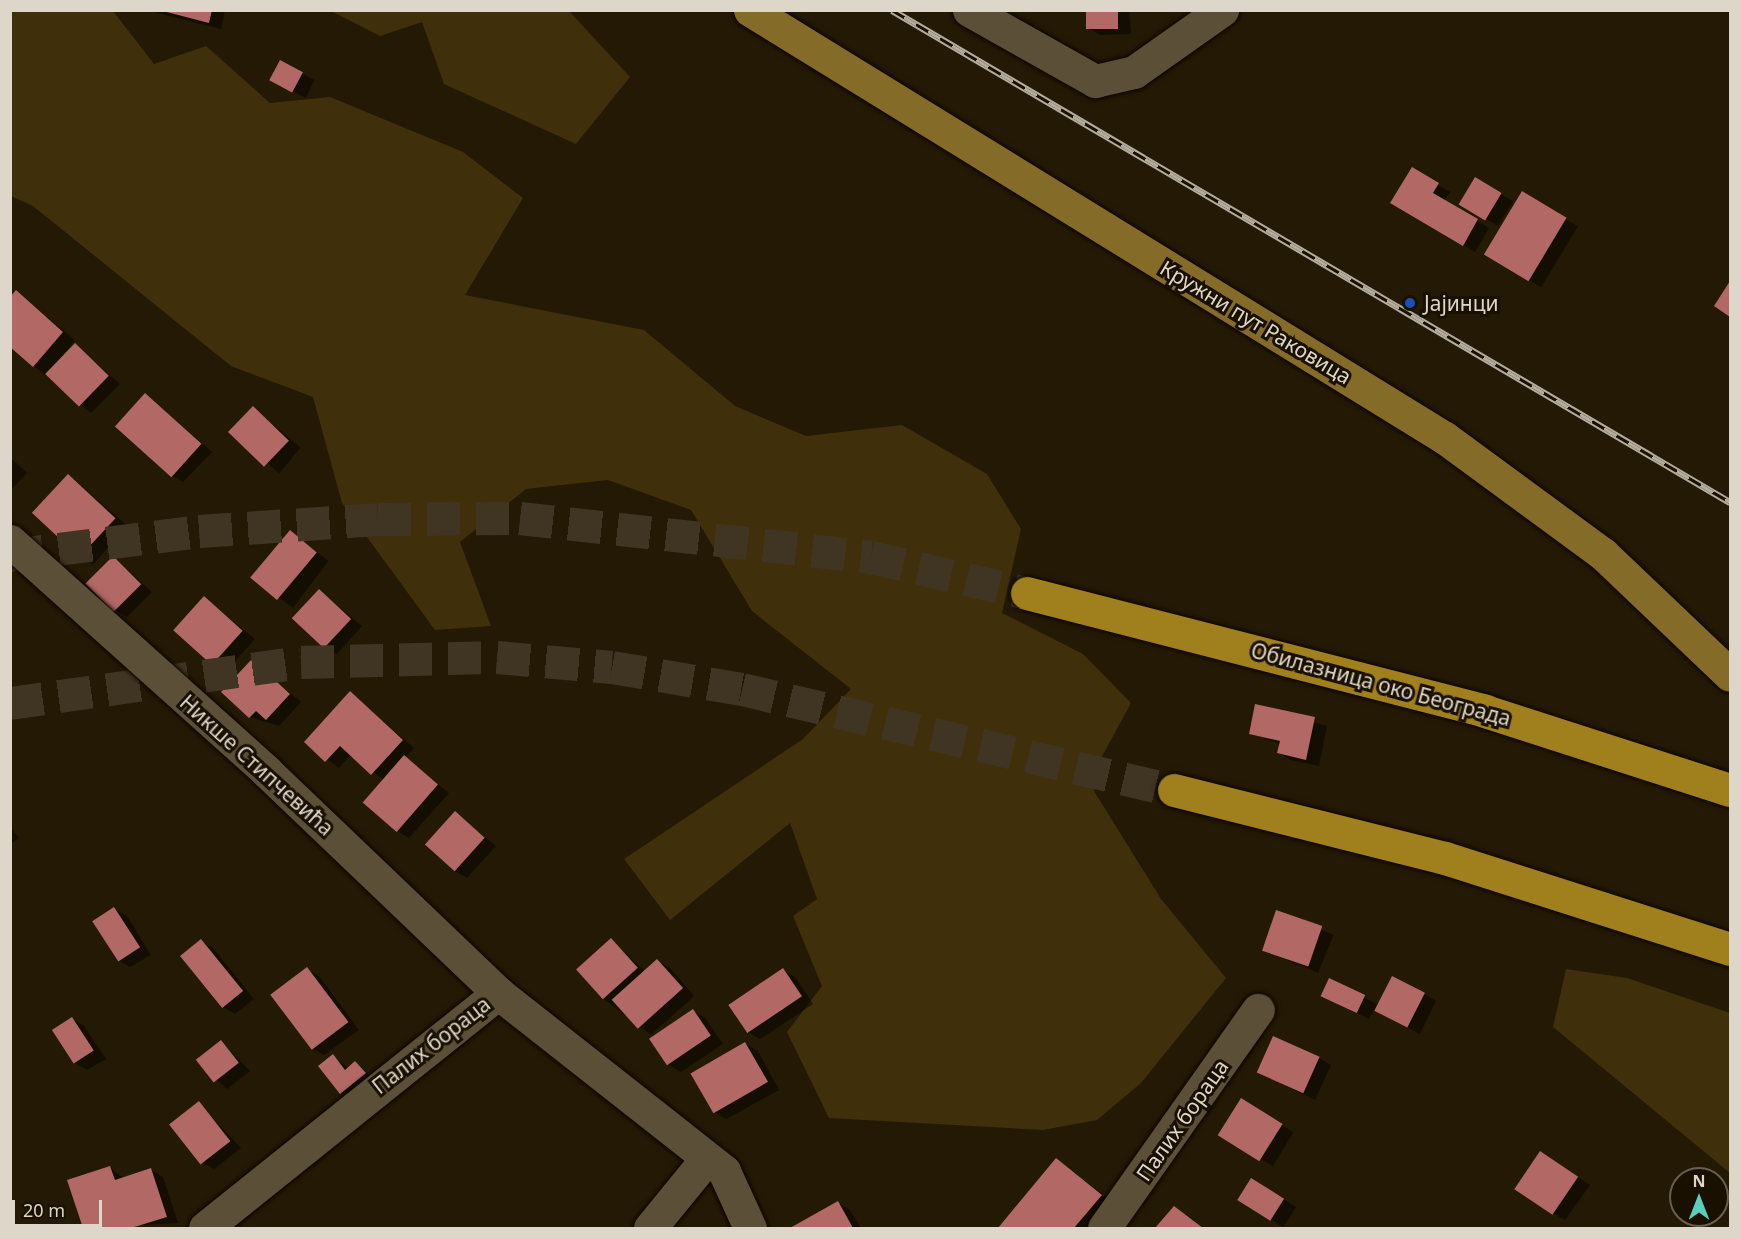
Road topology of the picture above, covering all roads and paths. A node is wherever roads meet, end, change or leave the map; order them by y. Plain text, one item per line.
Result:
1 (750, 10) edge
2 (969, 10) edge
3 (1222, 10) edge
4 (10, 541) edge
5 (1027, 593) tunnel mouth
6 (1731, 675) edge
7 (1174, 790) tunnel mouth
8 (1731, 790) edge
9 (1731, 949) edge
10 (498, 993) junction
11 (1258, 1010) dead end
12 (707, 1158) junction
13 (205, 1228) edge
14 (650, 1228) edge
15 (750, 1228) edge
16 (1104, 1228) edge

1 - 6 main road, Кружни пут Раковица
2 - 3 street
4 - 10 street, Никше Стипчевића
5 - 8 highway, Обилазница око Београда
7 - 9 highway
10 - 12 street, Палих бораца
10 - 13 street, Палих бораца
11 - 16 street, Палих бораца
12 - 14 street
12 - 15 street, Палих бораца

